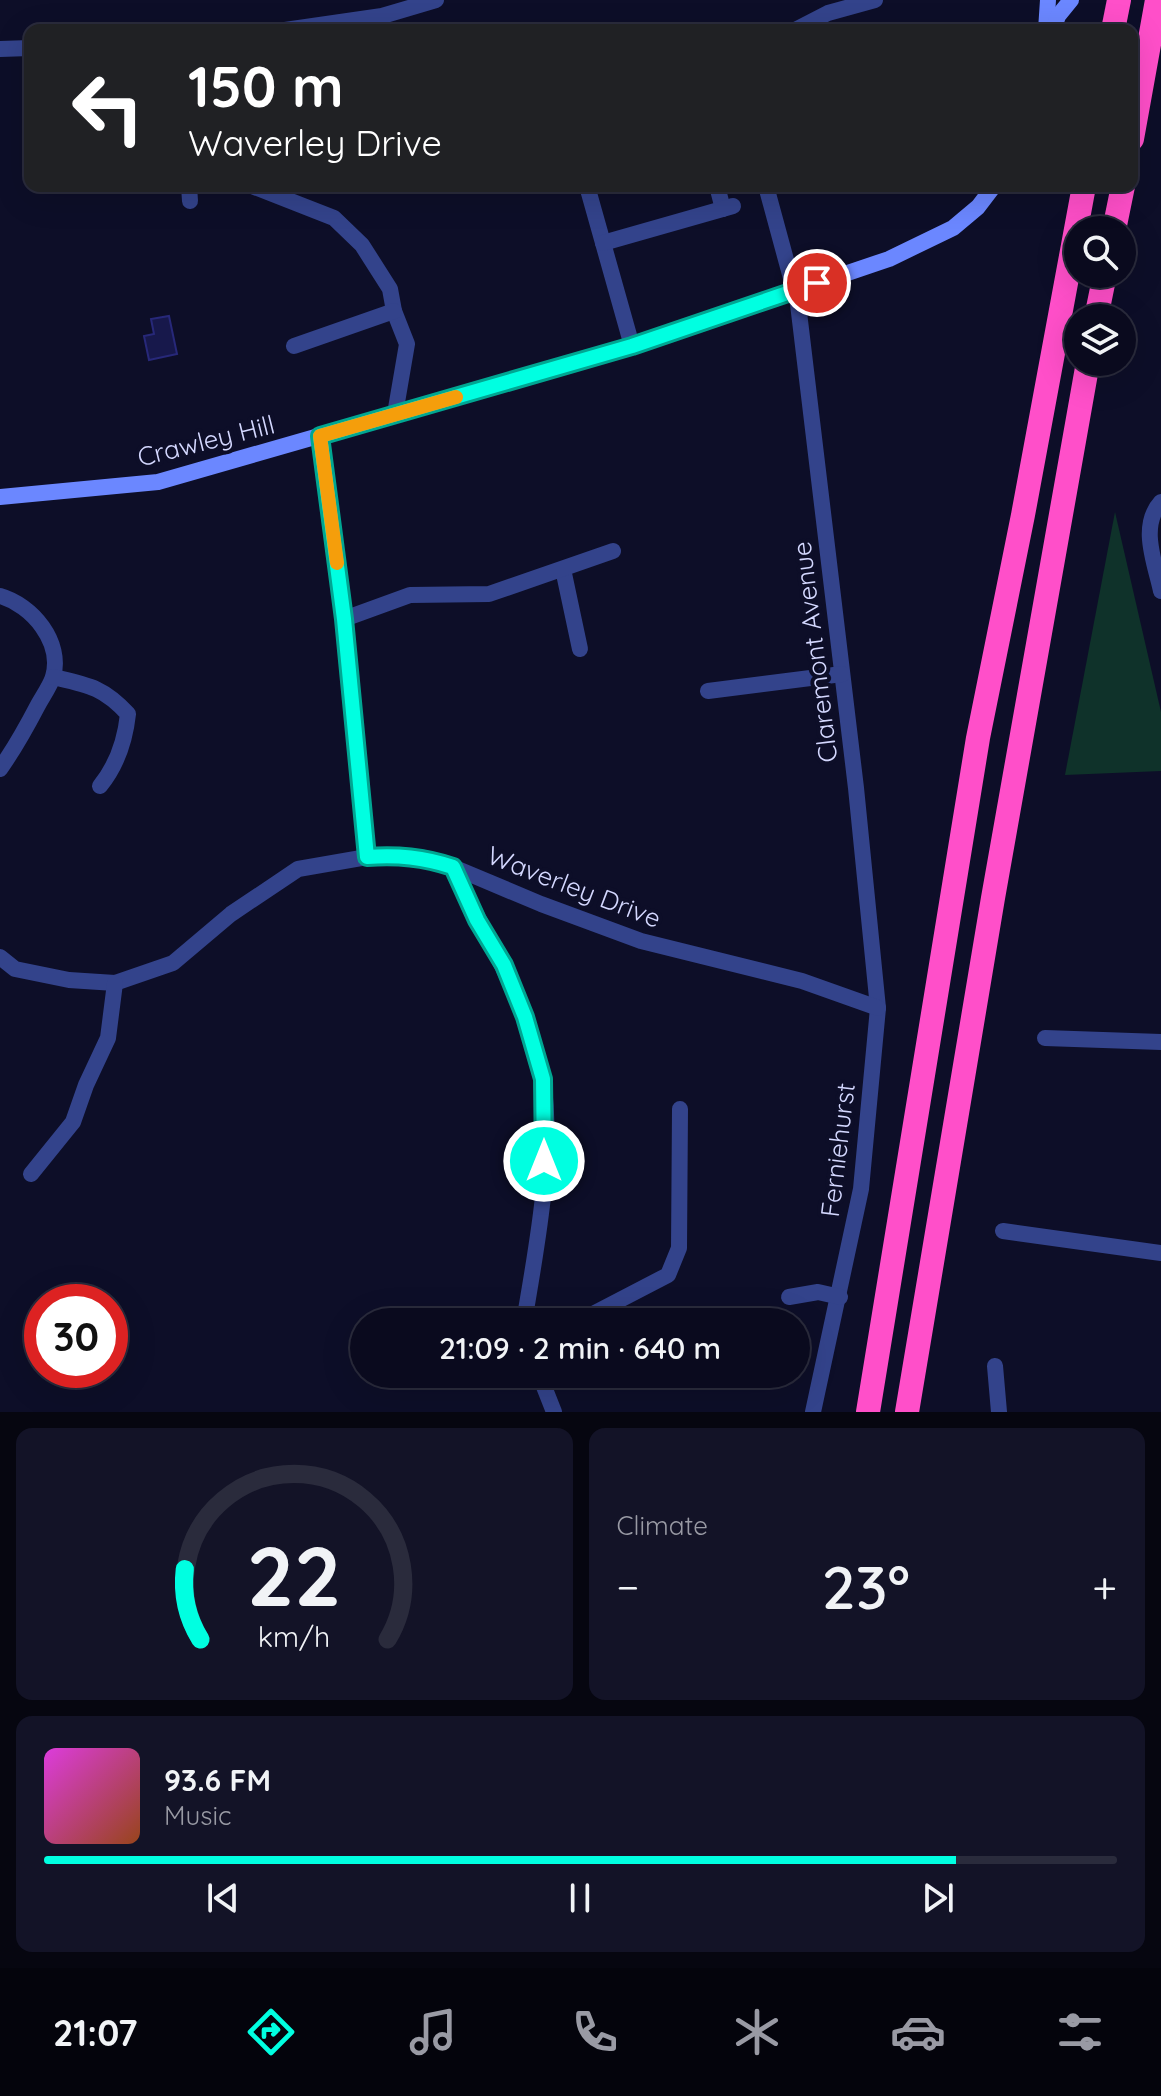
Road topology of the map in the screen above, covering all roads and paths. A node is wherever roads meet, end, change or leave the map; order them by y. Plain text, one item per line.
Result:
1 (436, 0) edge
2 (875, 0) edge
3 (1048, 0) edge
4 (1071, 0) edge
5 (1119, 0) edge
6 (1157, 0) edge
7 (327, 24) edge
8 (807, 24) edge
9 (1046, 24) edge
10 (1055, 24) edge
11 (1114, 24) edge
12 (24, 48) edge
13 (0, 49) edge
14 (1138, 106) edge
15 (267, 192) edge
16 (589, 192) edge
17 (720, 192) edge
18 (768, 192) edge
19 (989, 192) edge
20 (1083, 192) edge
21 (1122, 192) edge
22 (1117, 216) edge
23 (603, 243) junction
24 (793, 291) junction
25 (394, 311) junction
26 (294, 346) dead end
27 (632, 346) junction
28 (1086, 376) edge
29 (395, 414) junction
30 (320, 436) junction
31 (0, 497) edge
32 (1161, 502) edge
33 (613, 551) dead end
34 (563, 569) junction
35 (1161, 591) edge
36 (0, 596) edge
37 (344, 619) junction
38 (580, 649) dead end
39 (842, 674) junction
40 (53, 677) junction
41 (708, 691) dead end
42 (0, 769) edge
43 (100, 786) dead end
44 (367, 857) junction
45 (453, 867) junction
46 (0, 957) edge
47 (115, 983) junction
48 (878, 1008) junction
49 (1045, 1038) dead end
50 (1161, 1042) edge
51 (680, 1109) dead end
52 (31, 1174) dead end
53 (1003, 1231) dead end
54 (1161, 1253) edge
55 (789, 1297) dead end
56 (840, 1297) junction
57 (526, 1308) edge
58 (604, 1308) edge
59 (995, 1366) dead end
60 (545, 1388) edge
61 (554, 1412) edge
62 (813, 1412) edge
63 (868, 1412) edge
64 (907, 1412) edge
65 (999, 1412) edge

1 - 7 street
2 - 8 street
3 - 9 street
4 - 10 street
5 - 11 highway
6 - 14 highway
12 - 13 street
15 - 25 street
16 - 23 street
17 - 23 street
18 - 24 street, Claremont Avenue
19 - 24 street, Crawley Hill
20 - 63 highway
21 - 22 highway
23 - 27 street
24 - 27 street, Crawley Hill
24 - 39 street, Claremont Avenue
25 - 26 street
25 - 29 street
27 - 29 street, Crawley Hill
28 - 64 highway
29 - 30 street, Crawley Hill
30 - 31 street, Crawley Hill
30 - 37 street
32 - 35 street
33 - 34 street
34 - 37 street
34 - 38 street
36 - 40 street
37 - 44 street
39 - 41 street
39 - 48 street, Claremont Avenue
40 - 42 street
40 - 43 street
44 - 45 street, Waverley Drive
44 - 47 street, Waverley Drive
45 - 48 street, Waverley Drive
45 - 57 street
46 - 47 street, Waverley Drive
47 - 52 street
48 - 56 street, Ferniehurst
49 - 50 street
51 - 58 street
53 - 54 street
55 - 56 street
56 - 62 street, Ferniehurst
59 - 65 street
60 - 61 street

